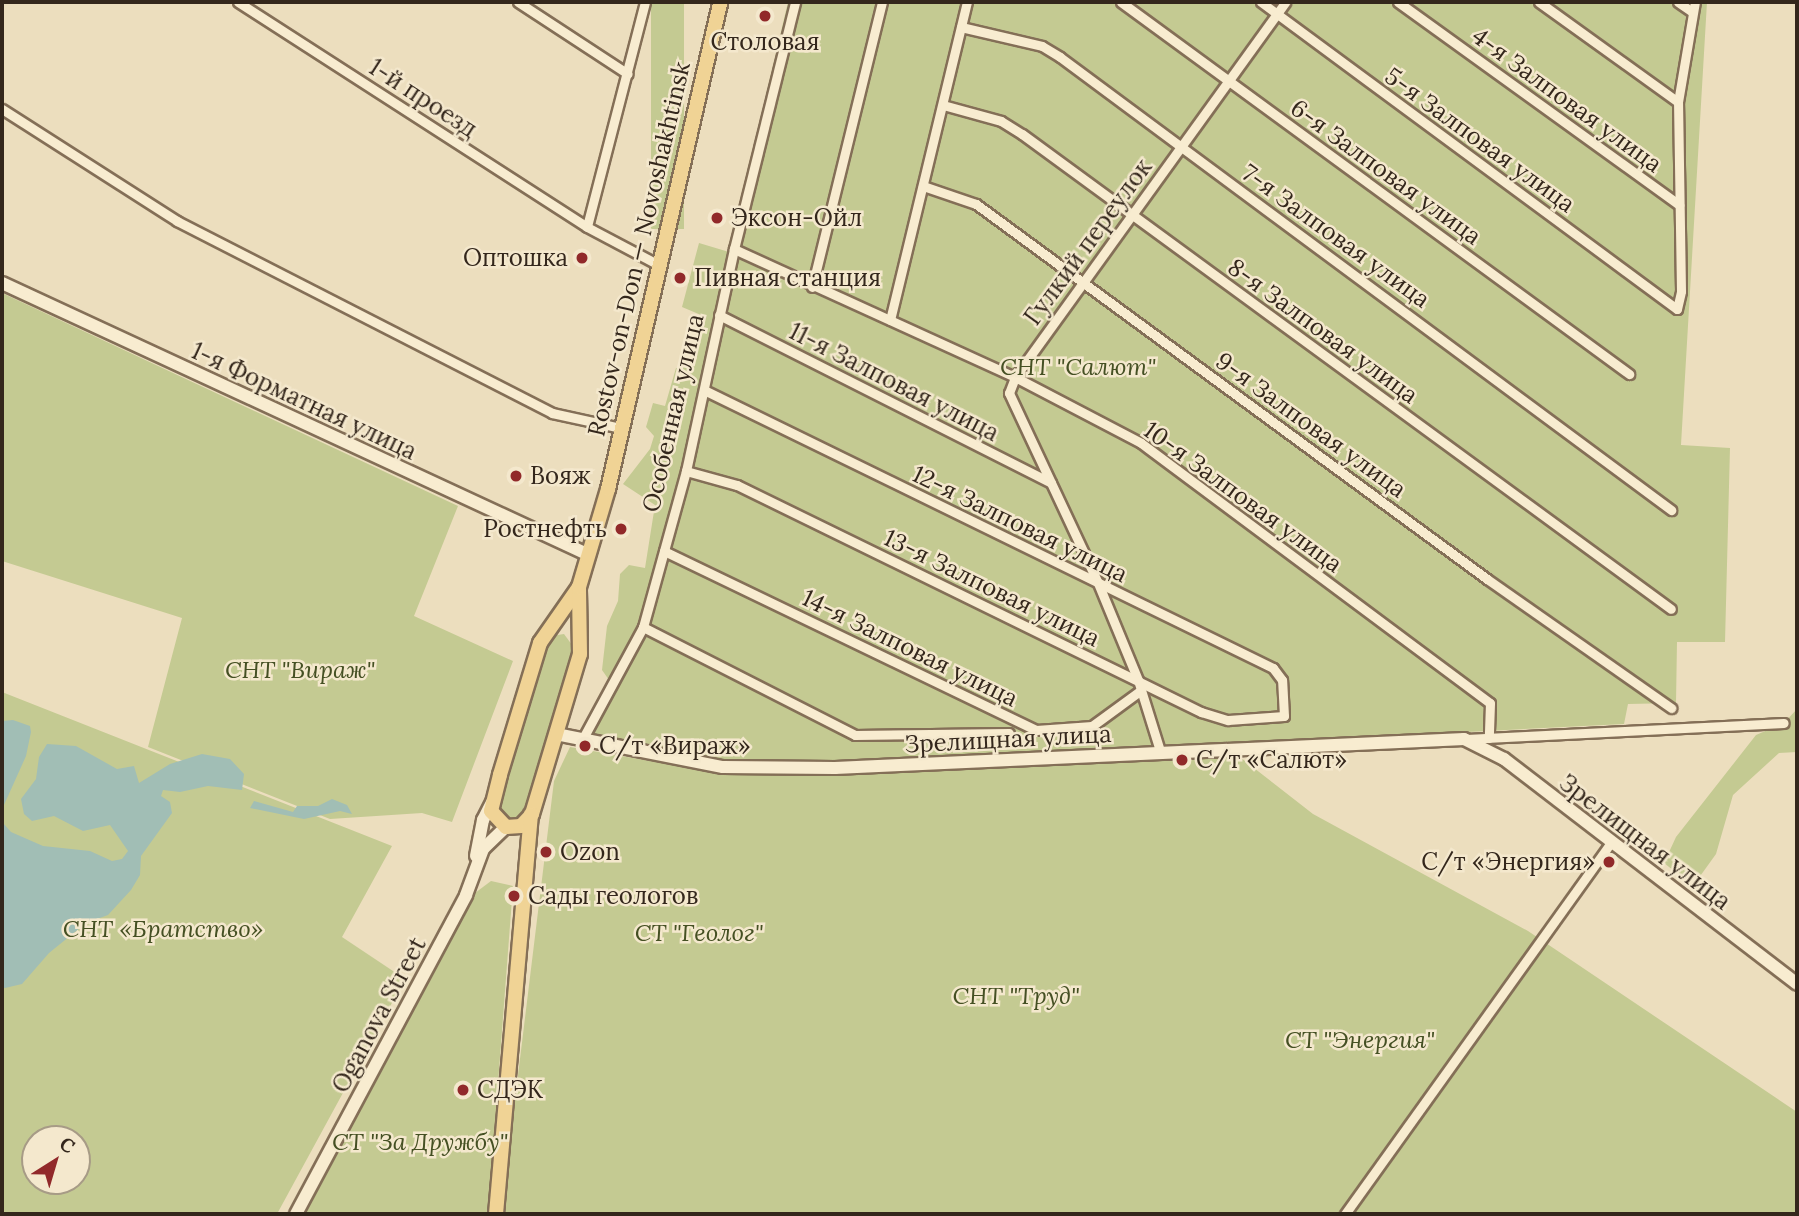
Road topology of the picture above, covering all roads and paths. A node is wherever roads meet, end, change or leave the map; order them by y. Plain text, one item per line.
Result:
1 (238, 2) edge
2 (518, 2) edge
3 (645, 2) edge
4 (720, 2) edge
5 (795, 2) edge
6 (882, 2) edge
7 (967, 2) edge
8 (1121, 2) edge
9 (1261, 2) edge
10 (1285, 2) edge
11 (1398, 2) edge
12 (1539, 2) edge
13 (1678, 2) edge
14 (1693, 6) edge
15 (1277, 13) junction
16 (961, 27) junction
17 (628, 74) junction
18 (1228, 80) junction
19 (1678, 102) junction
20 (943, 105) junction
21 (2, 109) edge
22 (1181, 146) junction
23 (923, 186) junction
24 (1679, 205) junction
25 (1132, 215) junction
26 (587, 227) junction
27 (734, 249) junction
28 (657, 264) junction
29 (1084, 282) junction
30 (2, 283) edge
31 (812, 287) junction
32 (719, 315) junction
33 (890, 320) junction
34 (1629, 374) dead end
35 (1015, 377) junction
36 (704, 390) junction
37 (621, 428) junction
38 (686, 471) junction
39 (1051, 483) junction
40 (1671, 510) dead end
41 (664, 551) junction
42 (589, 555) junction
43 (1098, 583) junction
44 (579, 587) junction
45 (1671, 609) dead end
46 (643, 627) junction
47 (548, 632) junction
48 (580, 644) junction
49 (1138, 680) junction
50 (1140, 691) junction
51 (1671, 708) dead end
52 (1284, 716) joint
53 (1784, 723) dead end
54 (1009, 733) dead end
55 (556, 734) junction
56 (1489, 738) junction
57 (1464, 739) junction
58 (582, 740) junction
59 (1161, 754) junction
60 (492, 802) junction
61 (532, 814) junction
62 (508, 828) junction
63 (1611, 842) junction
64 (526, 854) junction
65 (476, 871) junction
66 (1797, 984) edge
67 (296, 1214) edge
68 (496, 1214) edge
69 (1345, 1214) edge

1 - 26 street, 1-й проезд
2 - 17 street
3 - 17 street
4 - 28 main road, Rostov-on-Don — Novoshakhtinsk
5 - 27 street, Особенная улица
6 - 31 street
7 - 16 street
8 - 18 street, 6-я Залповая улица
9 - 15 street, 5-я Залповая улица
10 - 15 street, Гулкий переулок
11 - 24 street, 4-я Залповая улица
12 - 19 street
13 - 14 street
14 - 19 street
15 - 18 street, Гулкий переулок
15 - 24 street, 5-я Залповая улица
16 - 20 street
16 - 22 street, 7-я Залповая улица
17 - 26 street
18 - 22 street, Гулкий переулок
18 - 34 street, 6-я Залповая улица
19 - 24 street
20 - 23 street
20 - 25 street, 8-я Залповая улица
21 - 37 street
22 - 25 street, Гулкий переулок
22 - 40 street, 7-я Залповая улица
23 - 29 street, 9-я Залповая улица
23 - 33 street
25 - 29 street, Гулкий переулок
25 - 45 street, 8-я Залповая улица
26 - 28 street, 1-й проезд
27 - 31 street, 10-я Залповая улица
27 - 32 street, Особенная улица
28 - 37 main road, Rostov-on-Don — Novoshakhtinsk
29 - 35 street, Гулкий переулок
29 - 51 street, 9-я Залповая улица
30 - 42 street, 1-я Форматная улица
31 - 33 street, 10-я Залповая улица
32 - 36 street, Особенная улица
32 - 39 street, 11-я Залповая улица
33 - 35 street, 10-я Залповая улица
35 - 39 street
35 - 56 street, 10-я Залповая улица
36 - 38 street, Особенная улица
36 - 43 street, 12-я Залповая улица
37 - 42 main road, Rostov-on-Don — Novoshakhtinsk
38 - 41 street, Особенная улица
38 - 49 street, 13-я Залповая улица
39 - 43 street
41 - 46 street, Особенная улица
41 - 50 street, 14-я Залповая улица
42 - 44 main road, Rostov-on-Don — Novoshakhtinsk
43 - 49 street
43 - 52 street, 12-я Залповая улица
44 - 47 main road
44 - 48 main road
46 - 54 street
46 - 58 street, Особенная улица
47 - 48 main road
47 - 60 main road
48 - 55 main road
49 - 50 street
49 - 52 street, 13-я Залповая улица
50 - 59 street
53 - 56 street, Зрелищная улица
55 - 58 street, Зрелищная улица
55 - 61 main road
56 - 57 street, Зрелищная улица
57 - 59 street, Зрелищная улица
57 - 63 street, Зрелищная улица
58 - 59 street, Зрелищная улица
60 - 62 main road
60 - 65 street, Oganova Street
61 - 62 main road
61 - 64 main road
62 - 64 main road
62 - 65 street, Oganova Street
63 - 66 street, Зрелищная улица
63 - 69 street
64 - 68 main road
65 - 67 street, Oganova Street

